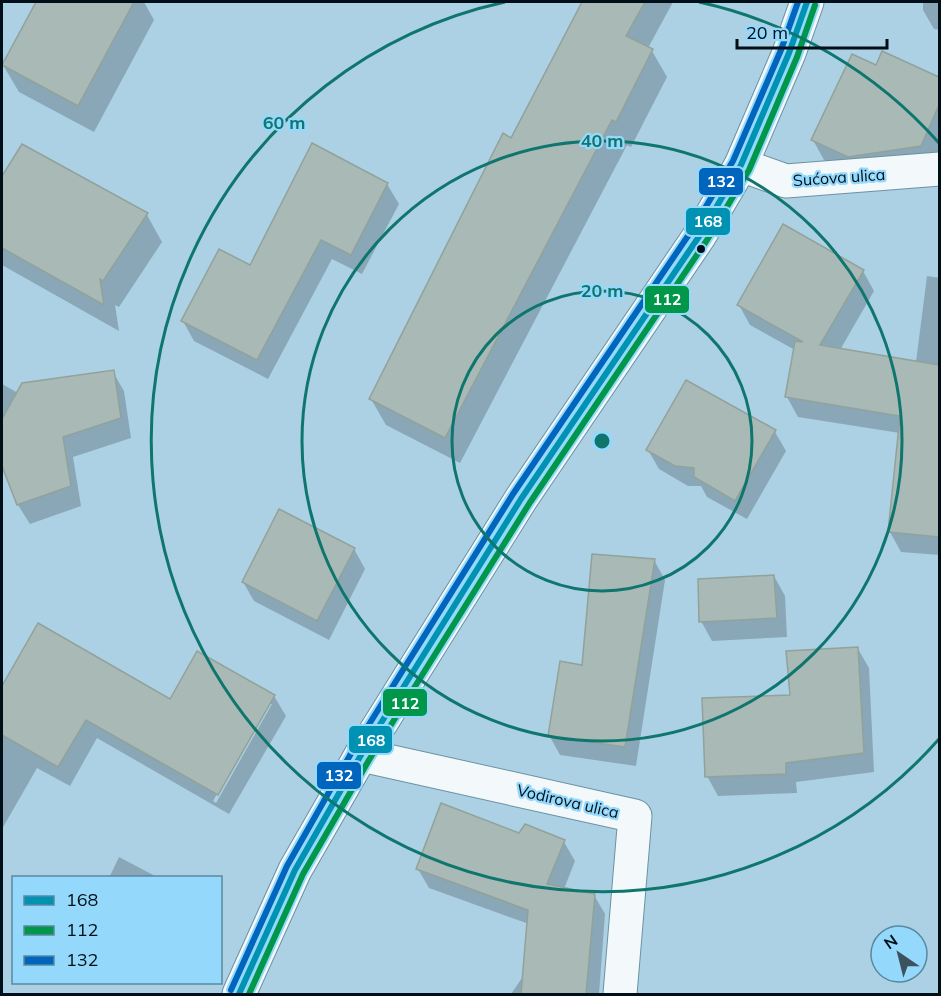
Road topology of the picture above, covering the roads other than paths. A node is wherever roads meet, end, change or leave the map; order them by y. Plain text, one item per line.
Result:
1 (807, 2) edge
2 (741, 165) junction
3 (939, 169) edge
4 (361, 755) junction
5 (239, 994) edge
6 (620, 994) edge

1 - 2 street
2 - 3 street, Sućova ulica
2 - 4 street
4 - 5 street
4 - 6 street, Vodirova ulica

